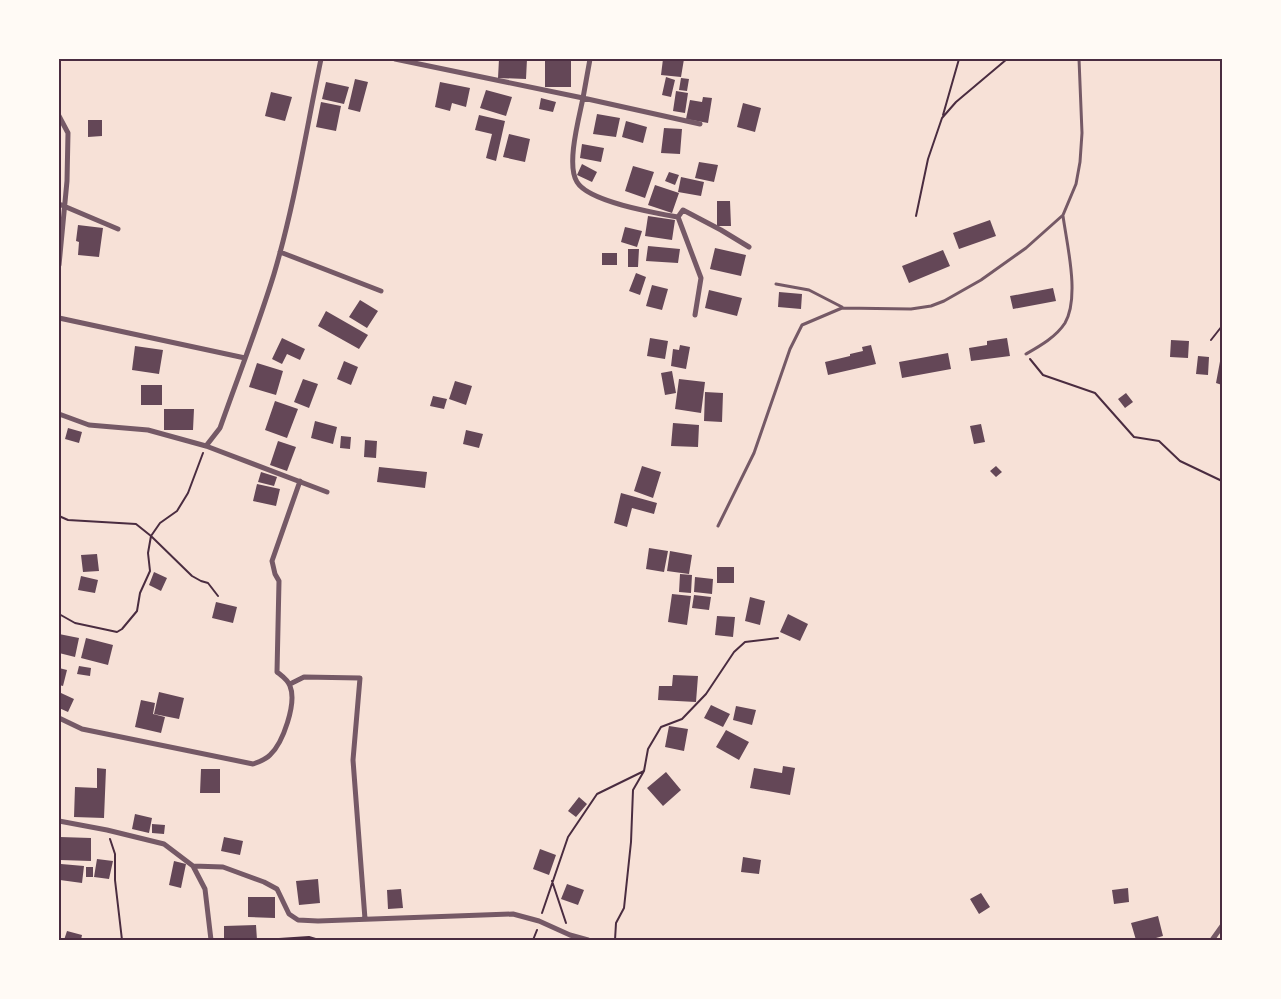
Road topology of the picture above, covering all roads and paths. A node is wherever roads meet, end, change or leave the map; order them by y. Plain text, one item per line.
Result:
1 (321, 59) edge
2 (395, 59) edge
3 (590, 59) edge
4 (959, 59) edge
5 (1006, 59) edge
6 (1079, 59) edge
7 (582, 98) junction
8 (59, 116) edge
9 (942, 118) junction
10 (700, 124) dead end
11 (62, 205) edge
12 (1063, 215) junction
13 (916, 216) dead end
14 (678, 217) junction
15 (118, 229) dead end
16 (749, 247) dead end
17 (280, 252) junction
18 (59, 265) edge
19 (776, 284) dead end
20 (381, 291) dead end
21 (842, 308) junction
22 (695, 315) dead end
23 (59, 318) edge
24 (1222, 326) edge
25 (1211, 340) dead end
26 (1026, 354) joint
27 (245, 358) junction
28 (59, 414) edge
29 (206, 446) junction
30 (1222, 481) edge
31 (300, 482) junction
32 (327, 492) dead end
33 (59, 516) edge
34 (718, 526) dead end
35 (151, 536) junction
36 (218, 596) dead end
37 (59, 614) edge
38 (778, 638) dead end
39 (290, 684) junction
40 (59, 718) edge
41 (644, 771) junction
42 (59, 821) edge
43 (107, 830) junction
44 (193, 866) junction
45 (552, 880) junction
46 (365, 919) junction
47 (539, 921) junction
48 (1222, 926) edge
49 (570, 935) junction
50 (279, 939) edge
51 (122, 940) edge
52 (211, 940) edge
53 (319, 940) edge
54 (533, 940) edge
55 (588, 940) edge
56 (615, 940) edge
57 (1212, 940) edge

1 - 17 street
2 - 7 street
3 - 7 street
4 - 9 path
5 - 9 path
6 - 12 lane
7 - 10 street
7 - 14 street
8 - 11 street
9 - 13 path
11 - 15 street
11 - 18 street
12 - 21 lane
12 - 26 lane
14 - 16 street
14 - 22 street
17 - 20 street
17 - 27 street
19 - 21 lane
21 - 34 lane
23 - 27 street
24 - 25 path
26 - 30 path
27 - 29 street
28 - 29 street
29 - 31 street
29 - 35 path
31 - 32 street
31 - 39 street
33 - 35 path
35 - 36 path
35 - 37 path
38 - 41 path
39 - 40 street
39 - 46 street
41 - 45 path
41 - 56 path
42 - 43 street
43 - 44 street
43 - 51 path
44 - 46 street
44 - 52 street
45 - 47 path
45 - 49 path
46 - 47 street
47 - 49 street
47 - 54 path
48 - 57 street
49 - 55 street
50 - 53 path

